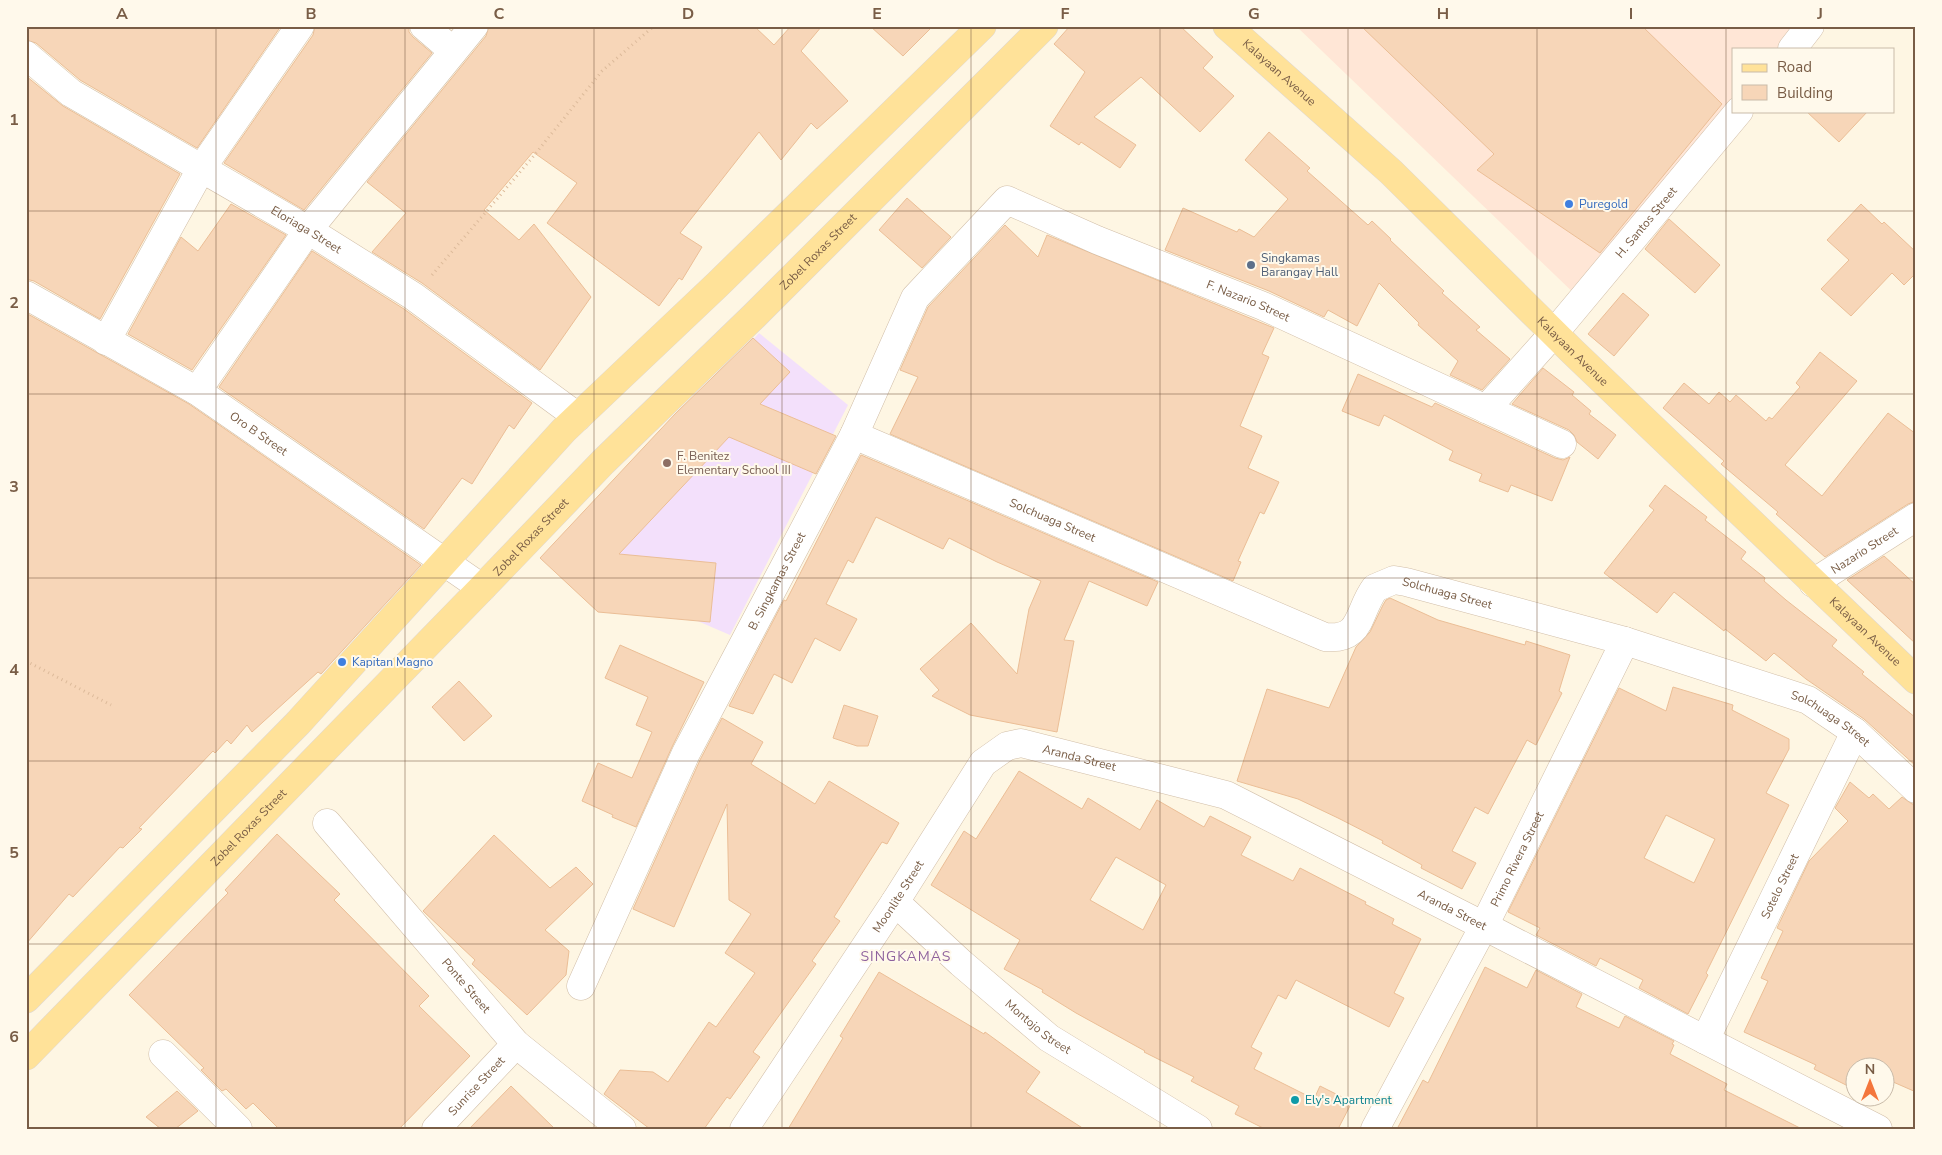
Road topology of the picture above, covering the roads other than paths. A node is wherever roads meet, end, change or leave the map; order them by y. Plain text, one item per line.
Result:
1 (300, 26) edge
2 (424, 26) edge
3 (474, 26) edge
4 (982, 26) edge
5 (1044, 26) edge
6 (1227, 26) edge
7 (1810, 26) edge
8 (1793, 48) edge
9 (453, 51) junction
10 (26, 55) edge
11 (1738, 112) edge
12 (201, 169) junction
13 (1008, 200) joint
14 (308, 230) junction
15 (26, 295) edge
16 (1554, 333) junction
17 (106, 341) junction
18 (197, 391) junction
19 (1486, 409) junction
20 (578, 417) junction
21 (854, 435) junction
22 (1562, 444) dead end
23 (1916, 517) edge
24 (444, 561) junction
25 (1813, 583) junction
26 (482, 588) junction
27 (1625, 641) junction
28 (1916, 680) edge
29 (1855, 732) junction
30 (1008, 746) joint
31 (1916, 789) edge
32 (327, 823) dead end
33 (895, 902) junction
34 (1484, 926) junction
35 (581, 986) dead end
36 (26, 999) edge
37 (1705, 1040) junction
38 (516, 1044) junction
39 (163, 1054) dead end
40 (27, 1055) edge
41 (238, 1129) edge
42 (436, 1129) edge
43 (622, 1129) edge
44 (744, 1129) edge
45 (1198, 1129) edge
46 (1375, 1129) edge
47 (1878, 1129) edge

1 - 12 street
2 - 9 street
3 - 9 street
4 - 20 main road
5 - 26 main road, Zobel Roxas Street
6 - 16 main road, Kalayaan Avenue
7 - 8 street
9 - 14 street
10 - 12 street, Eloriaga Street
11 - 16 street, H. Santos Street
12 - 14 street, Eloriaga Street
12 - 17 street
13 - 19 street, F. Nazario Street
13 - 21 street, B. Singkamas Street
14 - 18 street
14 - 20 street, Eloriaga Street
15 - 17 street, Oro B Street
16 - 19 street
16 - 25 main road, Kalayaan Avenue
17 - 18 street, Oro B Street
18 - 24 street, Oro B Street
19 - 22 street, F. Nazario Street
20 - 24 main road
21 - 27 street, Solchuaga Street
21 - 35 street, B. Singkamas Street
23 - 25 street, Nazario Street
24 - 26 street, Oro B Street
24 - 36 main road
25 - 28 main road, Kalayaan Avenue
26 - 40 main road, Zobel Roxas Street
27 - 29 street, Solchuaga Street
27 - 34 street, Primo Rivera Street
29 - 31 street, Solchuaga Street
29 - 37 street, Sotelo Street
30 - 33 street, Moonlite Street
30 - 34 street, Aranda Street
32 - 38 street, Ponte Street
33 - 44 street, Moonlite Street
33 - 45 street, Montojo Street
34 - 37 street, Aranda Street
34 - 46 street, Primo Rivera Street
37 - 47 street, Aranda Street
38 - 42 street, Sunrise Street
38 - 43 street, Ponte Street
39 - 41 street

